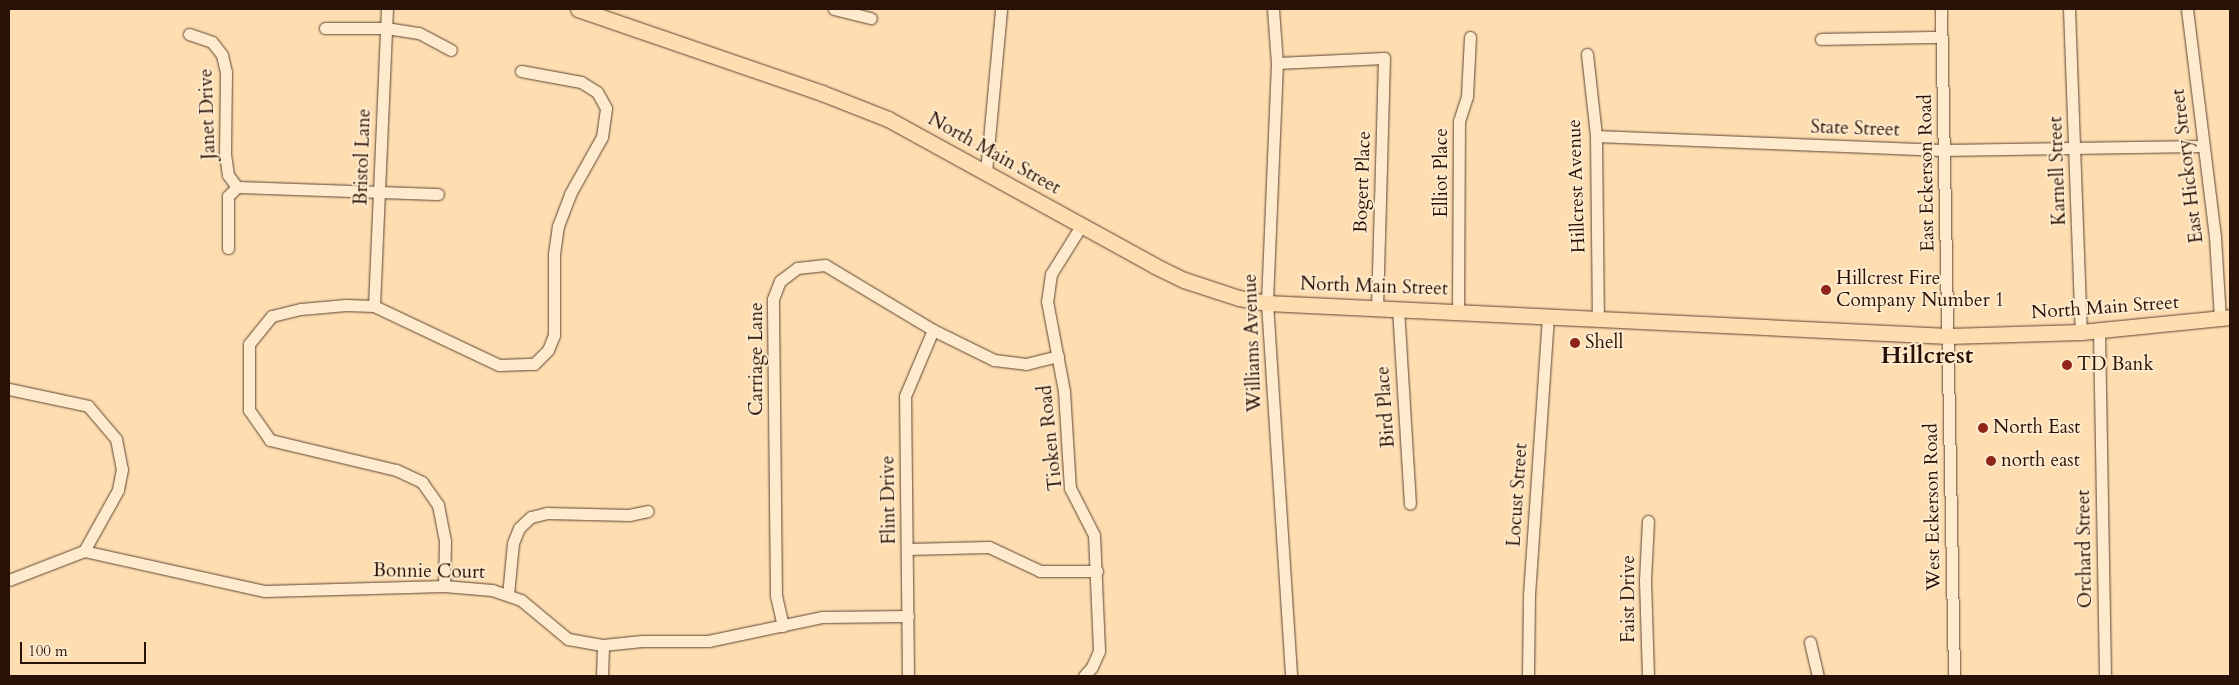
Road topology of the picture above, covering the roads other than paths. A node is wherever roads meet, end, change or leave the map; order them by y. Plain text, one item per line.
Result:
1 (387, 9) edge
2 (578, 9) edge
3 (834, 9) edge
4 (1001, 9) edge
5 (1273, 9) edge
6 (1941, 9) edge
7 (2068, 9) edge
8 (2187, 9) edge
9 (871, 18) dead end
10 (325, 28) dead end
11 (386, 28) junction
12 (189, 34) dead end
13 (1470, 37) dead end
14 (1941, 37) junction
15 (1821, 39) dead end
16 (451, 50) dead end
17 (1587, 54) dead end
18 (1276, 62) junction
19 (522, 71) dead end
20 (1596, 136) junction
21 (2203, 146) junction
22 (2075, 147) junction
23 (1943, 150) junction
24 (986, 172) junction
25 (237, 187) junction
26 (379, 191) junction
27 (438, 194) dead end
28 (1081, 226) junction
29 (228, 248) dead end
30 (1267, 303) junction
31 (374, 306) junction
32 (1377, 307) junction
33 (1398, 308) junction
34 (1458, 311) junction
35 (1548, 316) junction
36 (1598, 318) junction
37 (2228, 318) edge
38 (932, 330) junction
39 (2099, 331) junction
40 (2081, 332) junction
41 (1948, 336) junction
42 (1058, 356) junction
43 (9, 389) edge
44 (1410, 504) dead end
45 (648, 511) dead end
46 (1648, 521) dead end
47 (907, 549) junction
48 (84, 551) junction
49 (1097, 571) junction
50 (9, 580) edge
51 (444, 586) junction
52 (508, 595) junction
53 (908, 616) junction
54 (783, 626) junction
55 (1810, 642) dead end
56 (603, 645) junction
57 (602, 676) edge
58 (908, 676) edge
59 (1084, 676) edge
60 (1291, 676) edge
61 (1528, 676) edge
62 (1648, 676) edge
63 (1818, 676) edge
64 (1954, 676) edge
65 (2105, 676) edge

1 - 11 street, Bristol Lane
2 - 24 main road, North Main Street
3 - 9 street
4 - 24 street
5 - 18 street, Williams Avenue
6 - 14 street, East Eckerson Road
7 - 22 street, Karnell Street
8 - 21 street, East Hickory Street
10 - 11 street
11 - 16 street
11 - 26 street, Bristol Lane
12 - 25 street, Janet Drive
13 - 34 street, Elliot Place
14 - 15 street
14 - 23 street, East Eckerson Road
17 - 20 street, Hillcrest Avenue
18 - 30 street, Williams Avenue
18 - 32 street, Bogert Place
19 - 31 street
20 - 23 street, State Street
20 - 36 street, Hillcrest Avenue
21 - 22 street, State Street
21 - 37 street, East Hickory Street
22 - 23 street, State Street
22 - 40 street, Karnell Street
23 - 41 street, East Eckerson Road
24 - 28 main road, North Main Street
25 - 26 street
25 - 29 street
26 - 27 street
26 - 31 street, Bristol Lane
28 - 30 main road, North Main Street
28 - 42 street, Tioken Road
30 - 32 main road, North Main Street
30 - 60 street, Williams Avenue
31 - 51 street
32 - 33 main road, North Main Street
33 - 34 main road, North Main Street
33 - 44 street, Bird Place
34 - 35 main road, North Main Street
35 - 36 main road, North Main Street
35 - 61 street, Locust Street
36 - 41 main road, North Main Street
37 - 39 main road, North Main Street
38 - 42 street, Carriage Lane
38 - 47 street, Flint Drive
38 - 54 street, Carriage Lane
39 - 40 main road, North Main Street
39 - 65 street, Orchard Street
40 - 41 main road, North Main Street
41 - 64 street, West Eckerson Road
42 - 49 street, Tioken Road
43 - 48 street
45 - 52 street
46 - 62 street, Faist Drive
47 - 49 street
47 - 53 street, Flint Drive
48 - 50 street
48 - 51 street, Bonnie Court
49 - 59 street, Tioken Road
51 - 52 street, Bonnie Court
52 - 56 street, Bonnie Court
53 - 54 street, Bonnie Court
53 - 58 street, Flint Drive
54 - 56 street, Bonnie Court
55 - 63 street
56 - 57 street

